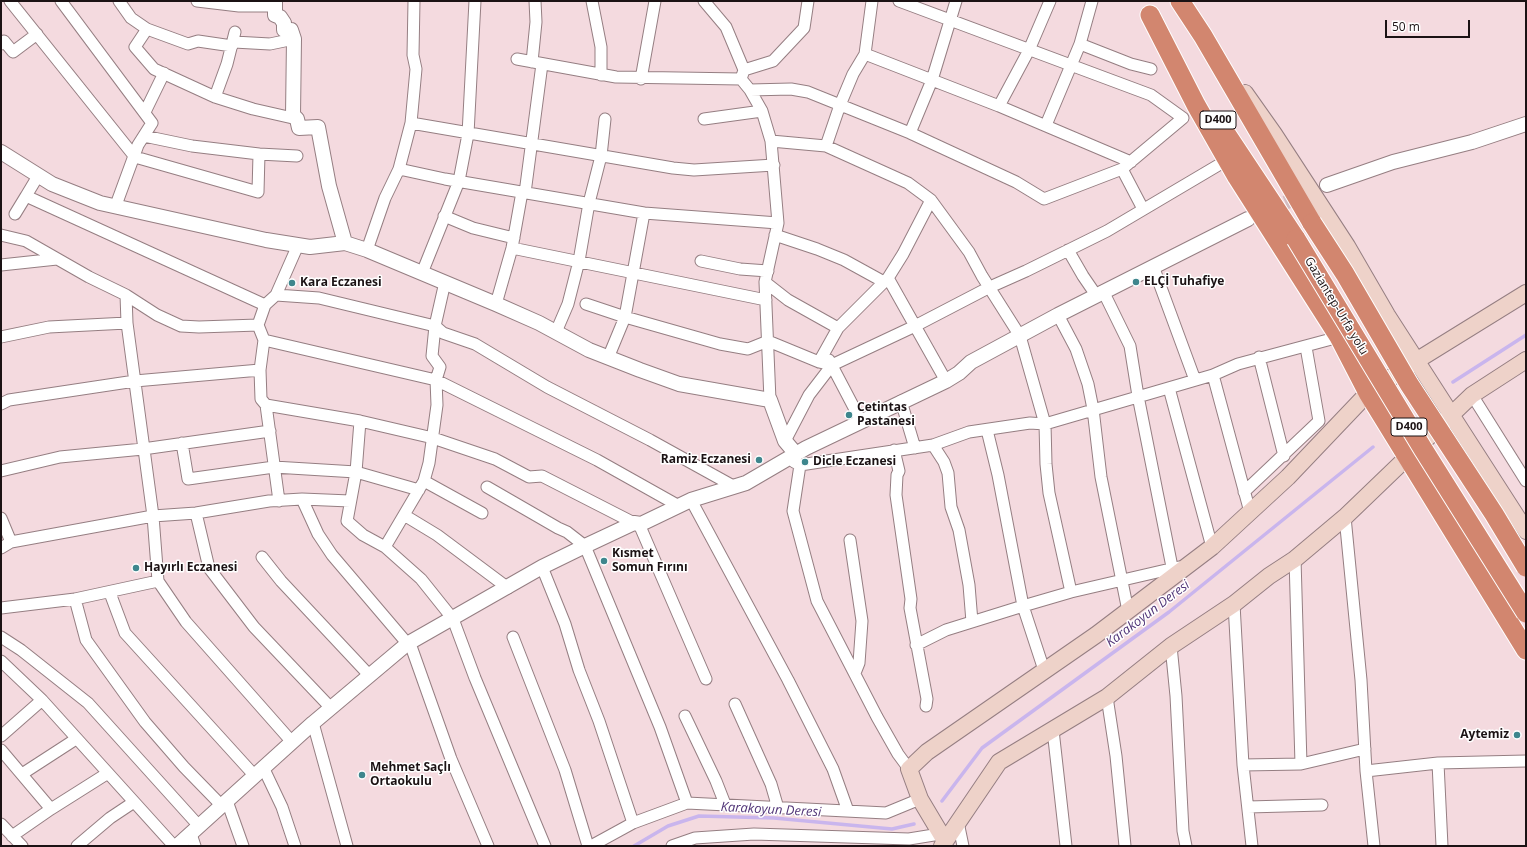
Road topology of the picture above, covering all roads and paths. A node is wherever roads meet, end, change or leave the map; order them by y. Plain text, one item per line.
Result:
1 (10, 1) edge
2 (61, 1) edge
3 (119, 1) edge
4 (197, 1) edge
5 (414, 1) edge
6 (475, 1) edge
7 (534, 1) edge
8 (592, 1) edge
9 (655, 1) edge
10 (704, 1) edge
11 (717, 1) edge
12 (808, 1) edge
13 (872, 1) edge
14 (899, 1) edge
15 (956, 1) edge
16 (1050, 1) edge
17 (1092, 1) edge
18 (1180, 1) edge
19 (1185, 1) edge
20 (275, 4) edge
21 (1146, 8) edge
22 (715, 14) junction
23 (949, 20) junction
24 (148, 29) junction
25 (37, 34) junction
26 (1203, 36) junction
27 (294, 39) junction
28 (233, 40) junction
29 (1, 44) edge
30 (1080, 44) junction
31 (1029, 50) junction
32 (865, 54) junction
33 (517, 59) dead end
34 (537, 63) junction
35 (1071, 67) junction
36 (1151, 69) dead end
37 (164, 73) junction
38 (743, 74) junction
39 (601, 75) junction
40 (641, 79) junction
41 (932, 80) junction
42 (750, 90) junction
43 (215, 97) junction
44 (840, 105) junction
45 (999, 106) junction
46 (762, 111) junction
47 (145, 112) junction
48 (297, 119) junction
49 (605, 119) dead end
50 (704, 119) dead end
51 (411, 123) junction
52 (1526, 124) edge
53 (1046, 125) junction
54 (910, 133) junction
55 (468, 134) junction
56 (144, 136) junction
57 (771, 141) junction
58 (532, 144) junction
59 (826, 146) junction
60 (1, 152) edge
61 (259, 154) junction
62 (297, 156) dead end
63 (601, 156) junction
64 (135, 157) junction
65 (1228, 160) junction
66 (1131, 162) junction
67 (774, 165) junction
68 (399, 168) junction
69 (1122, 169) junction
70 (38, 176) junction
71 (459, 181) junction
72 (1326, 185) tunnel mouth
73 (524, 192) junction
74 (26, 196) junction
75 (931, 200) junction
76 (589, 202) junction
77 (116, 205) junction
78 (1143, 209) junction
79 (644, 213) junction
80 (15, 214) dead end
81 (444, 216) junction
82 (1248, 218) dead end
83 (778, 223) junction
84 (1, 235) edge
85 (775, 235) junction
86 (345, 243) junction
87 (513, 243) junction
88 (298, 245) junction
89 (367, 250) junction
90 (1068, 250) junction
91 (57, 260) junction
92 (579, 261) junction
93 (701, 261) dead end
94 (1, 265) edge
95 (1153, 266) junction
96 (634, 272) junction
97 (422, 273) junction
98 (766, 277) junction
99 (886, 280) junction
100 (445, 282) junction
101 (990, 287) junction
102 (1100, 293) junction
103 (1526, 293) edge
104 (126, 295) junction
105 (276, 295) junction
106 (766, 300) junction
107 (496, 304) junction
108 (586, 304) dead end
109 (265, 305) junction
110 (1058, 314) junction
111 (625, 318) junction
112 (127, 322) junction
113 (258, 325) junction
114 (435, 326) junction
115 (915, 326) junction
116 (838, 328) junction
117 (556, 332) junction
118 (1020, 336) junction
119 (1, 337) edge
120 (1339, 337) junction
121 (264, 340) junction
122 (768, 341) junction
123 (1306, 347) junction
124 (608, 358) junction
125 (822, 358) junction
126 (1259, 358) junction
127 (1526, 360) edge
128 (1416, 361) junction
129 (832, 365) junction
130 (260, 370) junction
131 (1213, 375) junction
132 (436, 380) junction
133 (1194, 380) junction
134 (135, 381) junction
135 (946, 381) junction
136 (1169, 388) junction
137 (1368, 393) junction
138 (1472, 395) junction
139 (1138, 396) junction
140 (770, 400) junction
141 (901, 401) junction
142 (1, 404) edge
143 (266, 405) junction
144 (1093, 409) junction
145 (1452, 416) junction
146 (360, 421) junction
147 (862, 421) junction
148 (1045, 424) junction
149 (987, 430) junction
150 (270, 431) junction
151 (433, 438) junction
152 (785, 441) junction
153 (182, 444) junction
154 (933, 445) junction
155 (915, 448) junction
156 (143, 449) junction
157 (894, 450) junction
158 (1284, 456) junction
159 (1407, 457) junction
160 (794, 459) junction
161 (274, 467) junction
162 (1, 471) edge
163 (356, 472) junction
164 (1526, 481) edge
165 (421, 485) junction
166 (487, 487) dead end
167 (735, 487) junction
168 (1244, 492) junction
169 (302, 499) junction
170 (279, 501) junction
171 (350, 501) junction
172 (685, 503) junction
173 (196, 512) junction
174 (1250, 512) junction
175 (482, 513) dead end
176 (404, 515) junction
177 (153, 516) junction
178 (1345, 517) junction
179 (1, 518) edge
180 (637, 524) junction
181 (1526, 531) edge
182 (850, 540) dead end
183 (11, 542) junction
184 (585, 546) junction
185 (386, 547) junction
186 (1212, 547) junction
187 (1, 548) edge
188 (262, 557) dead end
189 (1295, 559) junction
190 (542, 567) junction
191 (1179, 567) junction
192 (1526, 567) edge
193 (1121, 579) junction
194 (158, 582) junction
195 (508, 588) junction
196 (1071, 592) junction
197 (110, 593) junction
198 (76, 599) junction
199 (1234, 604) junction
200 (1023, 606) junction
201 (1, 608) edge
202 (1128, 611) junction
203 (1526, 613) edge
204 (453, 619) junction
205 (972, 622) junction
206 (1, 637) edge
207 (513, 637) dead end
208 (408, 644) junction
209 (916, 645) junction
210 (1171, 646) junction
211 (1526, 650) edge
212 (3, 668) edge
213 (1044, 670) junction
214 (855, 673) junction
215 (370, 676) junction
216 (706, 679) dead end
217 (1107, 696) junction
218 (42, 700) junction
219 (735, 704) dead end
220 (926, 706) dead end
221 (331, 708) junction
222 (685, 716) dead end
223 (313, 722) junction
224 (1053, 730) junction
225 (1, 736) edge
226 (76, 739) junction
227 (292, 742) junction
228 (1365, 749) junction
229 (1, 750) edge
230 (1526, 761) edge
231 (1438, 763) junction
232 (1301, 764) junction
233 (1243, 765) junction
234 (909, 769) junction
235 (259, 771) junction
236 (1366, 771) junction
237 (108, 773) junction
238 (22, 774) junction
239 (920, 799) junction
240 (134, 802) junction
241 (224, 803) junction
242 (687, 803) junction
243 (725, 804) junction
244 (1322, 805) dead end
245 (1248, 807) junction
246 (778, 808) junction
247 (51, 809) junction
248 (848, 811) junction
249 (958, 822) junction
250 (633, 823) junction
251 (1, 824) edge
252 (195, 835) edge
253 (12, 836) junction
254 (942, 840) edge
255 (699, 842) edge
256 (22, 846) edge
257 (77, 846) edge
258 (174, 846) edge
259 (177, 846) edge
260 (243, 846) edge
261 (295, 846) edge
262 (347, 846) edge
263 (488, 846) edge
264 (545, 846) edge
265 (588, 846) edge
266 (591, 846) edge
267 (672, 846) edge
268 (963, 846) edge
269 (1066, 846) edge
270 (1125, 846) edge
271 (1186, 846) edge
272 (1252, 846) edge
273 (1374, 846) edge
274 (1442, 846) edge

1 - 25 street
2 - 47 street
3 - 24 street
4 - 20 street
5 - 51 street
6 - 55 street
7 - 34 street
8 - 39 street
9 - 40 street
10 - 22 street
11 - 22 street
12 - 38 street
13 - 32 street
14 - 23 street
15 - 23 street
16 - 31 street
17 - 30 street
18 - 26 highway, Gaziantep-Urfa yolu / D400
19 - 26 main road
20 - 27 street
21 - 65 highway
21 - 203 highway, Gaziantep-Urfa yolu / D400, bridge
22 - 38 street
23 - 31 street
23 - 41 street
24 - 28 street
24 - 37 street
25 - 29 street
25 - 64 street
26 - 128 main road
26 - 192 highway, Gaziantep-Urfa yolu / D400, bridge
27 - 28 street
27 - 48 street
28 - 43 street
30 - 35 street
30 - 36 street
31 - 35 street
31 - 45 street
32 - 41 street
32 - 44 street
33 - 34 street
34 - 39 street
34 - 58 street
35 - 53 street
35 - 66 street
37 - 43 street
37 - 47 street
38 - 40 street
38 - 42 street
39 - 40 street
41 - 45 street
41 - 54 street
42 - 44 street
42 - 46 street
43 - 48 street
44 - 54 street
44 - 59 street
45 - 53 street
46 - 50 street
46 - 57 street
47 - 56 street
48 - 86 street
49 - 63 street
51 - 55 street
51 - 68 street
52 - 72 street
53 - 66 street
54 - 69 street
55 - 58 street
55 - 71 street
56 - 61 street
56 - 64 street
57 - 59 street
57 - 67 street
58 - 63 street
58 - 73 street
59 - 75 street
60 - 70 street
61 - 62 street
61 - 64 street
63 - 67 street
63 - 76 street
64 - 77 street
65 - 78 street
65 - 120 highway
66 - 69 street
67 - 83 street
68 - 71 street
68 - 89 street
69 - 78 street
70 - 74 street
70 - 77 street
71 - 73 street
71 - 81 street
73 - 76 street
73 - 87 street
74 - 80 street
74 - 109 street
75 - 99 street
75 - 101 street
76 - 79 street
76 - 92 street
77 - 88 street
78 - 90 street
79 - 83 street
79 - 96 street
81 - 87 street
81 - 97 street
82 - 95 street
83 - 85 street
84 - 91 street
85 - 98 street
85 - 99 street
86 - 88 street
86 - 89 street
87 - 92 street
87 - 107 street
88 - 105 street
89 - 97 street
90 - 101 street
90 - 102 street
91 - 94 street
91 - 104 street
92 - 96 street
92 - 117 street
93 - 98 street
95 - 102 street
95 - 133 street
96 - 106 street
96 - 111 street
97 - 100 street
98 - 106 street
98 - 116 street
99 - 115 street
99 - 116 street
100 - 107 street
100 - 114 street
101 - 115 street
101 - 118 street
102 - 110 street
102 - 139 street
103 - 128 main road
104 - 112 street
104 - 113 street
105 - 109 street
105 - 114 street
106 - 122 street
107 - 117 street
108 - 111 street
109 - 113 street
110 - 118 street
110 - 144 street
111 - 122 street
111 - 124 street
112 - 119 street
112 - 134 street
113 - 121 street
114 - 132 street
114 - 167 street
115 - 129 street
115 - 135 street
116 - 125 street
117 - 124 street
118 - 135 street
118 - 148 street
120 - 123 street
120 - 137 highway
121 - 130 street
121 - 132 street
122 - 125 street
122 - 140 street
123 - 126 street
123 - 158 street
124 - 140 street
125 - 129 street
126 - 131 street
126 - 158 street
127 - 138 main road
128 - 137 main road
128 - 145 main road
129 - 147 street
129 - 152 street
130 - 134 street
130 - 143 street
131 - 133 street
131 - 168 street
132 - 151 street
132 - 172 street
133 - 136 street
134 - 142 street
134 - 156 street
135 - 141 street
136 - 139 street
136 - 186 street
137 - 159 highway
137 - 174 main road
138 - 145 main road
138 - 164 street
139 - 144 street
139 - 191 street
140 - 152 street
141 - 147 street
141 - 155 street
143 - 146 street
143 - 150 street
144 - 148 street
144 - 193 street
145 - 159 main road
145 - 181 main road
146 - 151 street
146 - 163 street
147 - 160 street
148 - 149 street
148 - 196 street
149 - 154 street
149 - 200 street
150 - 153 street
150 - 161 street
151 - 165 street
151 - 180 street
152 - 160 street
153 - 156 street
153 - 161 street
154 - 155 street
154 - 205 street
155 - 157 street
156 - 162 street
156 - 177 street
157 - 160 street
157 - 209 street
158 - 168 street
159 - 178 main road
159 - 211 highway
160 - 167 street
160 - 214 street
161 - 163 street
161 - 170 street
163 - 165 street
163 - 171 street
165 - 175 street
165 - 176 street
166 - 184 street
167 - 172 street
168 - 174 street
169 - 170 street
169 - 171 street
169 - 208 street
170 - 173 street
171 - 185 street
172 - 180 street
172 - 248 street
173 - 177 street
173 - 221 street
174 - 186 main road
176 - 185 street
176 - 195 street
177 - 183 street
177 - 194 street
178 - 189 main road
178 - 228 street
179 - 183 street
180 - 184 street
180 - 216 street
182 - 214 street
183 - 187 street
184 - 190 street
184 - 242 street
185 - 204 street
186 - 191 main road
188 - 215 street
189 - 199 main road
189 - 232 street
190 - 195 street
190 - 250 street
191 - 193 street
191 - 202 main road
193 - 196 street
193 - 202 street
194 - 197 street
194 - 227 street
195 - 204 street
196 - 200 street
197 - 198 street
197 - 235 street
198 - 201 street
198 - 241 street
199 - 210 main road
199 - 233 street
200 - 205 street
200 - 213 street
202 - 213 main road
204 - 208 street
204 - 264 street
205 - 209 street
206 - 252 street
207 - 265 street
208 - 215 street
208 - 263 street
209 - 220 street
210 - 217 main road
210 - 271 street
212 - 218 street
213 - 234 main road
214 - 234 street
215 - 221 street
217 - 224 main road
217 - 270 street
218 - 225 street
218 - 226 street
219 - 246 street
221 - 223 street
222 - 243 street
223 - 227 street
223 - 262 street
224 - 249 main road
224 - 269 street
226 - 237 street
226 - 238 street
227 - 235 street
228 - 232 street
228 - 236 street
229 - 238 street
230 - 231 street
231 - 236 street
231 - 274 street
232 - 233 street
233 - 245 street
234 - 239 main road
235 - 241 street
235 - 261 street
236 - 273 street
237 - 240 street
237 - 247 street
238 - 247 street
239 - 248 street
239 - 254 main road
240 - 257 street
240 - 258 street
241 - 252 street
241 - 260 street
242 - 243 street
242 - 250 street
243 - 246 street
244 - 245 street
245 - 272 street
246 - 248 street
247 - 253 street
249 - 254 main road
249 - 268 street
250 - 266 street
251 - 253 street
252 - 259 street
253 - 256 street
254 - 255 street
255 - 267 street

